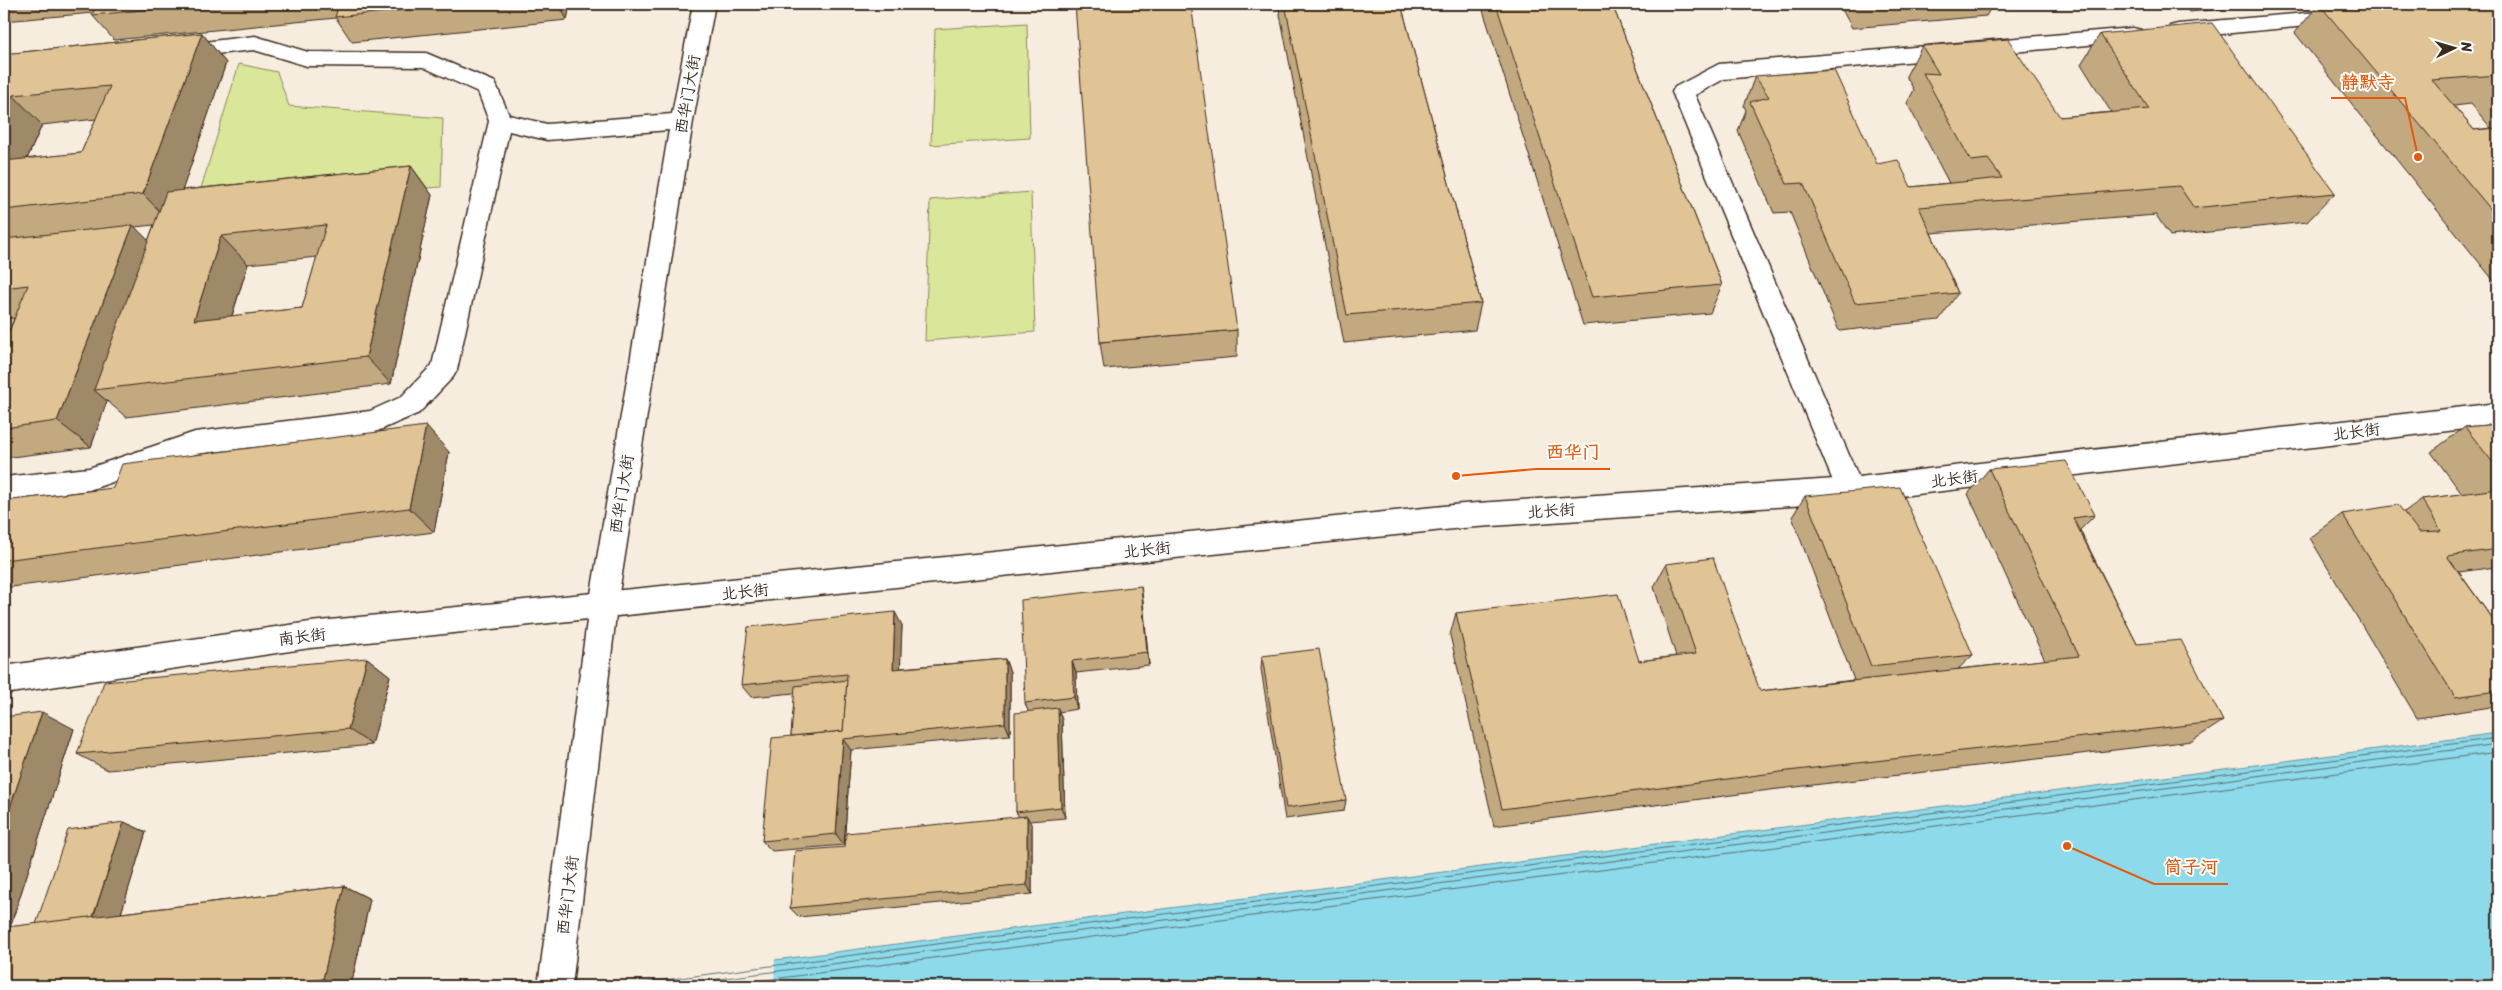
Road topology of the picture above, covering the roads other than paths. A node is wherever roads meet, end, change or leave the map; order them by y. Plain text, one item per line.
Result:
1 (704, 4) edge
2 (2360, 15) edge
3 (159, 53) edge
4 (500, 121) junction
5 (682, 121) junction
6 (2498, 414) edge
7 (4, 489) edge
8 (1850, 490) junction
9 (603, 606) junction
10 (4, 680) edge
11 (555, 986) edge

1 - 5 street, 西华门大街
2 - 8 street
3 - 4 street
4 - 5 street
4 - 7 street
5 - 9 street, 西华门大街
6 - 8 street, 北长街
8 - 9 street, 北长街
9 - 10 street, 南长街
9 - 11 street, 西华门大街

